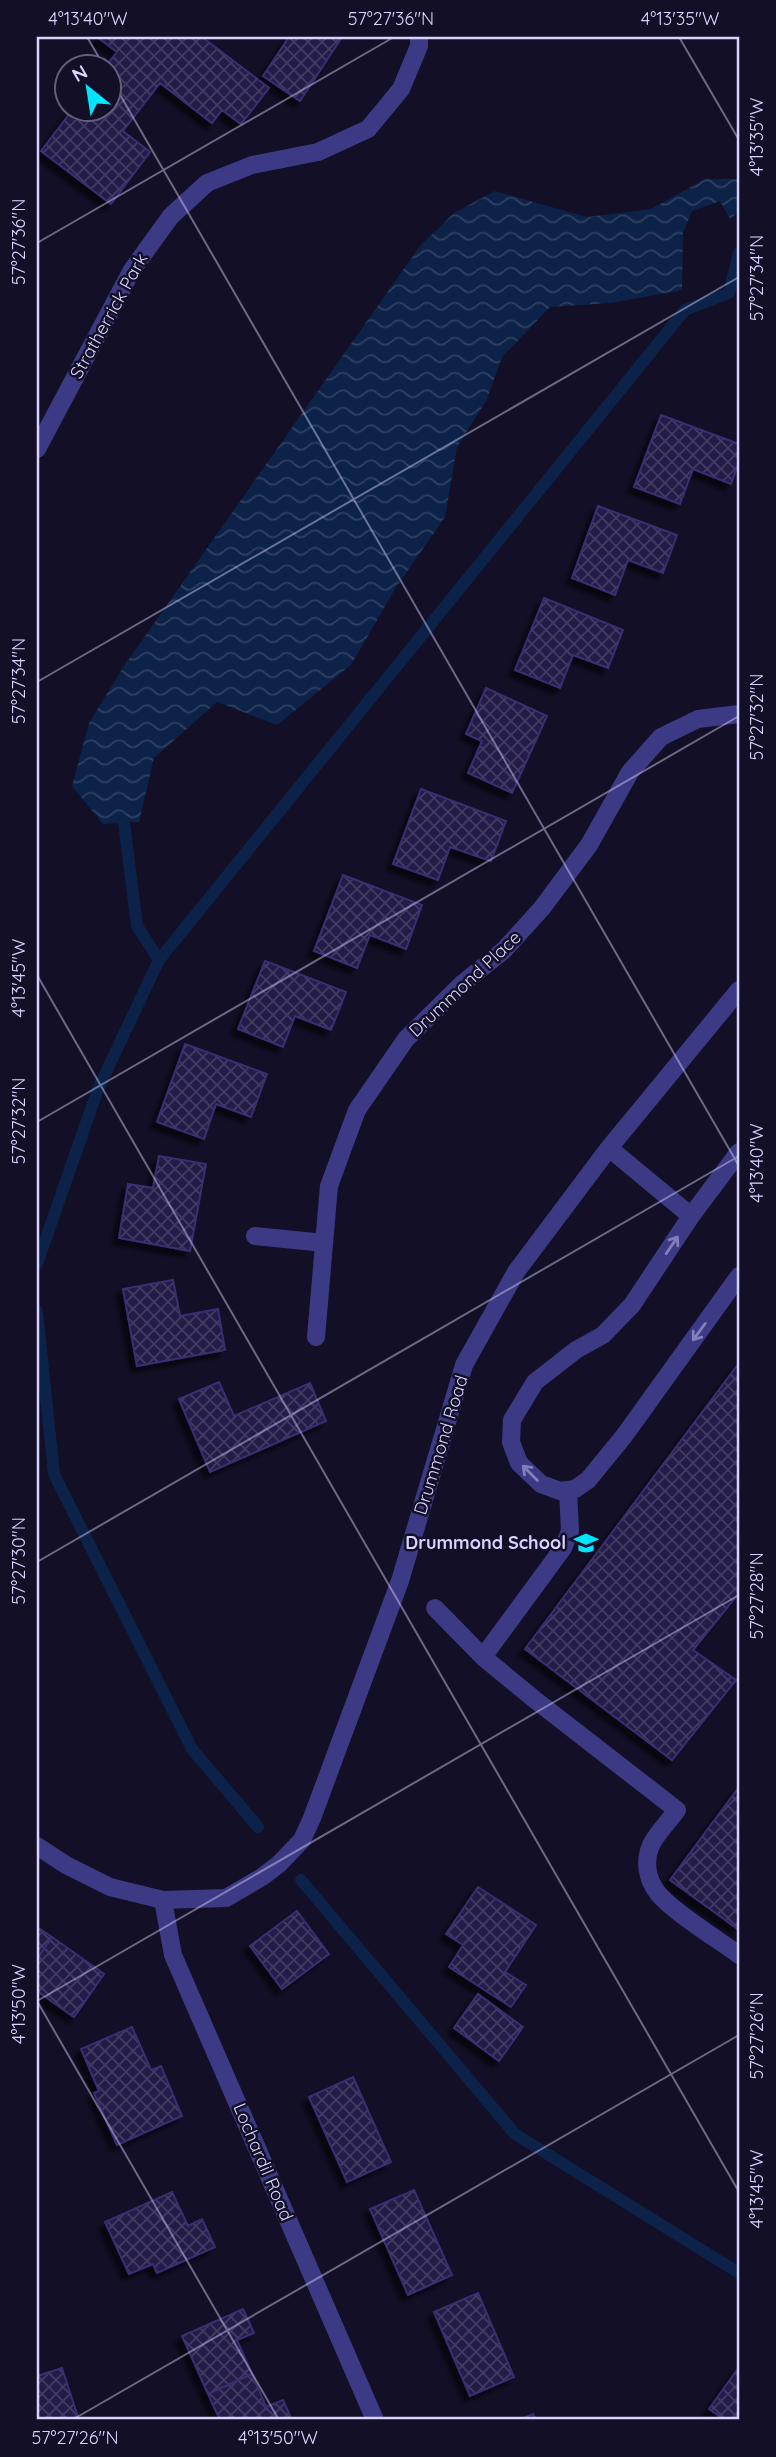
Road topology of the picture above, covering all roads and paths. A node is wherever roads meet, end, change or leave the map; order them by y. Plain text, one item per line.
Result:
1 (419, 37) edge
2 (37, 449) edge
3 (739, 714) edge
4 (739, 990) edge
5 (609, 1148) junction
6 (739, 1152) edge
7 (691, 1216) junction
8 (255, 1236) dead end
9 (324, 1243) junction
10 (739, 1276) edge
11 (316, 1337) dead end
12 (568, 1490) junction
13 (435, 1608) dead end
14 (484, 1657) junction
15 (37, 1846) edge
16 (163, 1900) junction
17 (739, 1955) edge
18 (375, 2420) edge

1 - 2 street, Stratherrick Park
3 - 9 street, Drummond Place
4 - 5 street, Drummond Road
5 - 7 street
5 - 16 street, Drummond Road
6 - 7 street
12 -> 7 street
8 - 9 street
9 - 11 street, Drummond Place
10 -> 12 street
12 - 14 street
13 - 14 street
14 - 17 street
15 - 16 street, Drummond Road
16 - 18 street, Lochardil Road

